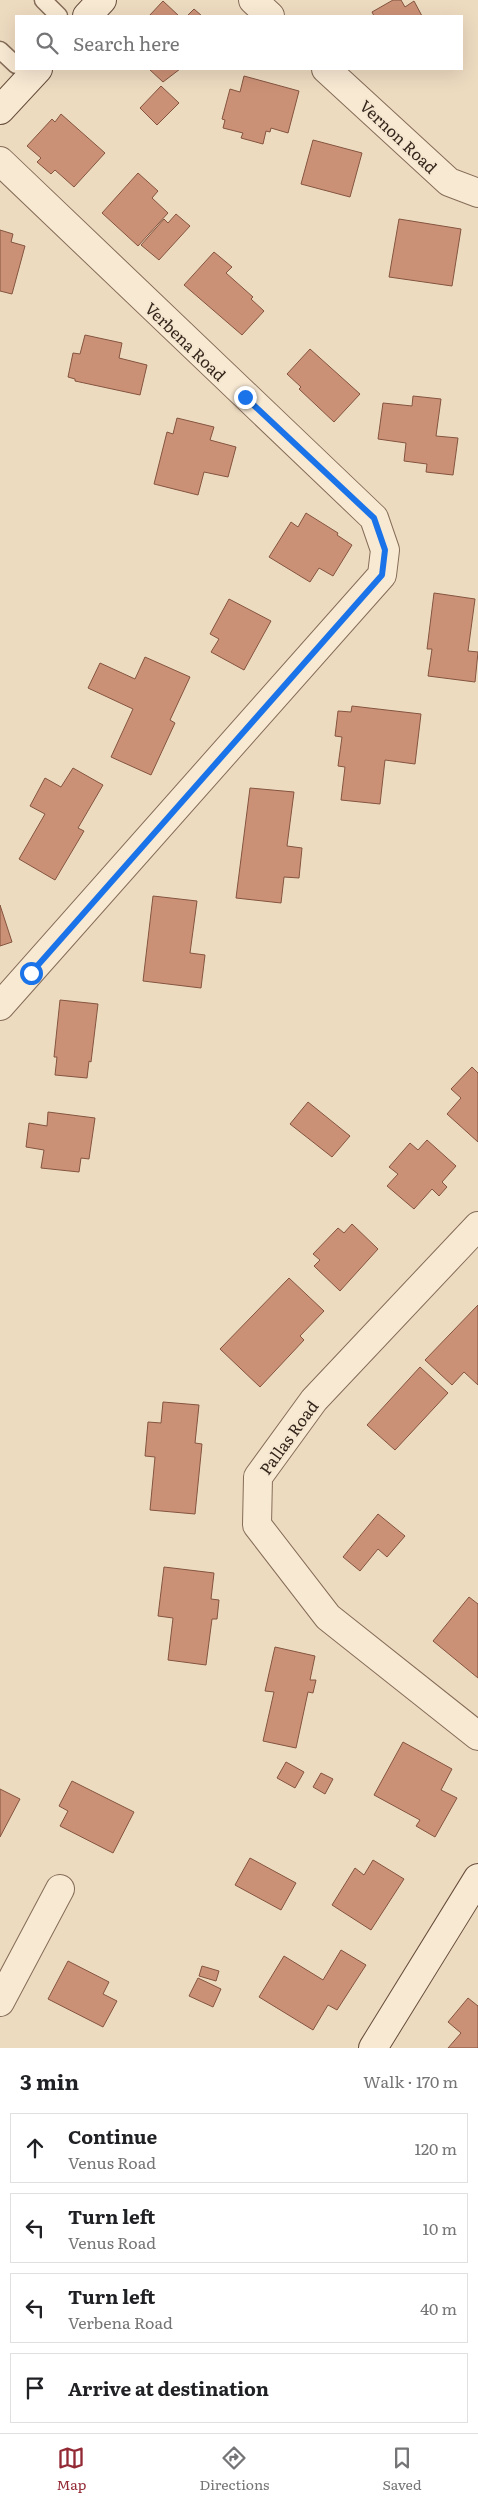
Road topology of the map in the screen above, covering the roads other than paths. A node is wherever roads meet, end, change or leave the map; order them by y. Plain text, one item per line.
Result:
1 (43, 0) edge
2 (102, 0) edge
3 (253, 0) edge
4 (58, 15) edge
5 (88, 15) edge
6 (269, 15) edge
7 (0, 50) edge
8 (15, 62) edge
9 (26, 70) edge
10 (327, 70) edge
11 (0, 110) edge
12 (0, 161) edge
13 (478, 193) edge
14 (0, 1006) edge
15 (478, 1226) edge
16 (478, 1736) edge
17 (478, 1878) edge
18 (60, 1889) dead end
19 (0, 2002) edge
20 (373, 2048) edge

1 - 4 lane
2 - 5 street
3 - 6 street
7 - 8 lane
9 - 11 street
10 - 13 street, Vernon Road
12 - 14 street, Verbena Road
15 - 16 street, Pallas Road
17 - 20 street
18 - 19 street

